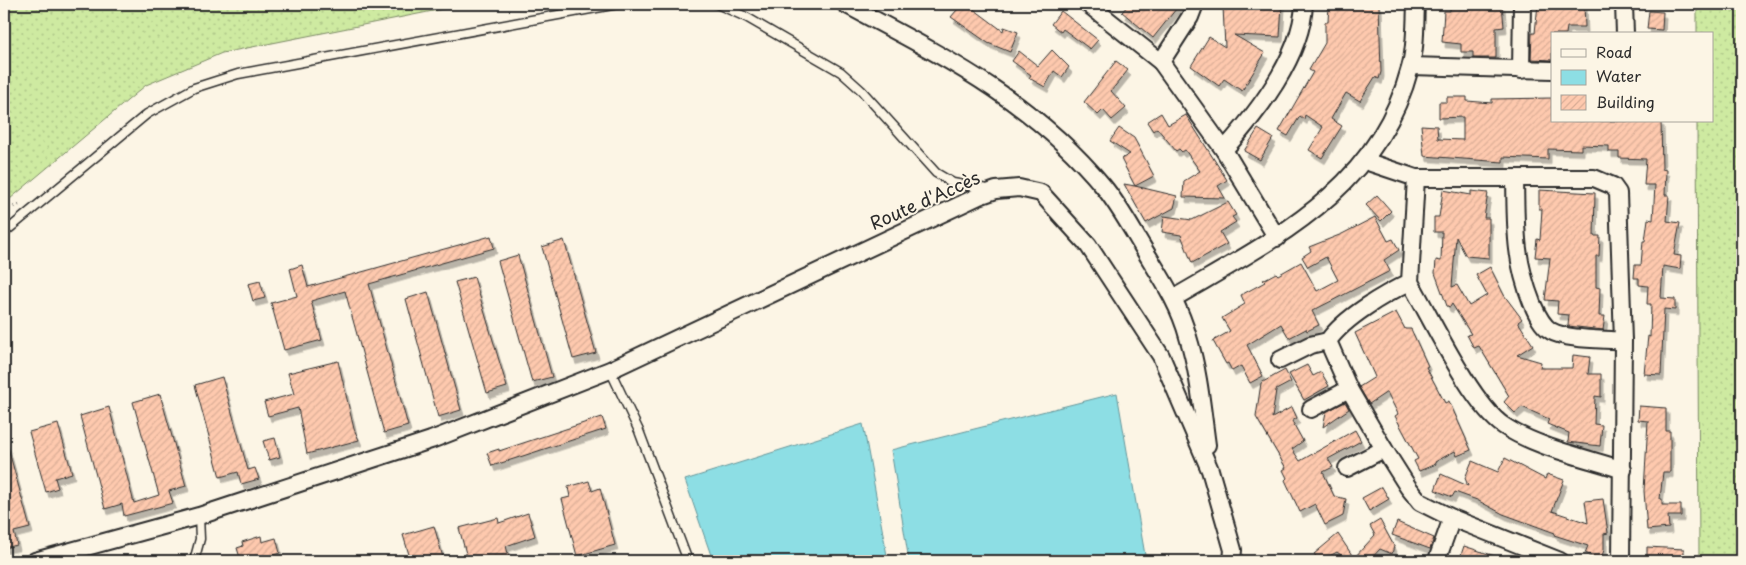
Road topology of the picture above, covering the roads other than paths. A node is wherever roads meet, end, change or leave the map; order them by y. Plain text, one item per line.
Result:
1 (618, 4) edge
2 (717, 4) edge
3 (845, 4) edge
4 (1088, 4) edge
5 (1195, 4) edge
6 (1304, 4) edge
7 (1416, 4) edge
8 (1522, 4) edge
9 (1624, 4) edge
10 (1625, 32) edge
11 (1161, 62) junction
12 (1411, 66) junction
13 (1521, 70) junction
14 (1551, 70) edge
15 (1224, 150) junction
16 (1364, 161) junction
17 (1416, 178) junction
18 (1515, 178) junction
19 (996, 190) junction
20 (4, 233) edge
21 (1277, 238) junction
22 (1410, 282) junction
23 (1174, 298) junction
24 (1328, 341) junction
25 (1623, 341) junction
26 (1280, 360) dead end
27 (610, 370) junction
28 (1349, 389) junction
29 (1311, 409) dead end
30 (1384, 449) junction
31 (1347, 468) dead end
32 (1210, 470) junction
33 (1623, 470) junction
34 (199, 516) junction
35 (1452, 518) junction
36 (1437, 560) dead end
37 (35, 561) edge
38 (194, 561) edge
39 (688, 561) edge
40 (1232, 561) edge
41 (1560, 561) edge
42 (1621, 561) edge

1 - 20 lane
2 - 19 lane
3 - 23 street
4 - 11 street
5 - 11 street
6 - 15 street
7 - 12 street
8 - 13 street
9 - 10 street
11 - 15 street
12 - 13 street
12 - 16 street
13 - 14 street
15 - 21 street
16 - 17 street
16 - 21 street
17 - 18 street
17 - 22 street
18 - 25 street
18 - 25 street
19 - 27 street, Route d'Accès
19 - 32 street, Route d'Accès
21 - 23 street
22 - 24 street
22 - 33 street
23 - 32 street
24 - 26 street
24 - 28 street
25 - 33 street
27 - 34 street, Route d'Accès
27 - 39 lane
28 - 29 street
28 - 30 street
30 - 31 street
30 - 35 street
32 - 40 street, Route d'Accès
33 - 42 street
34 - 37 street, Route d'Accès
34 - 38 lane
35 - 36 street
35 - 41 street

